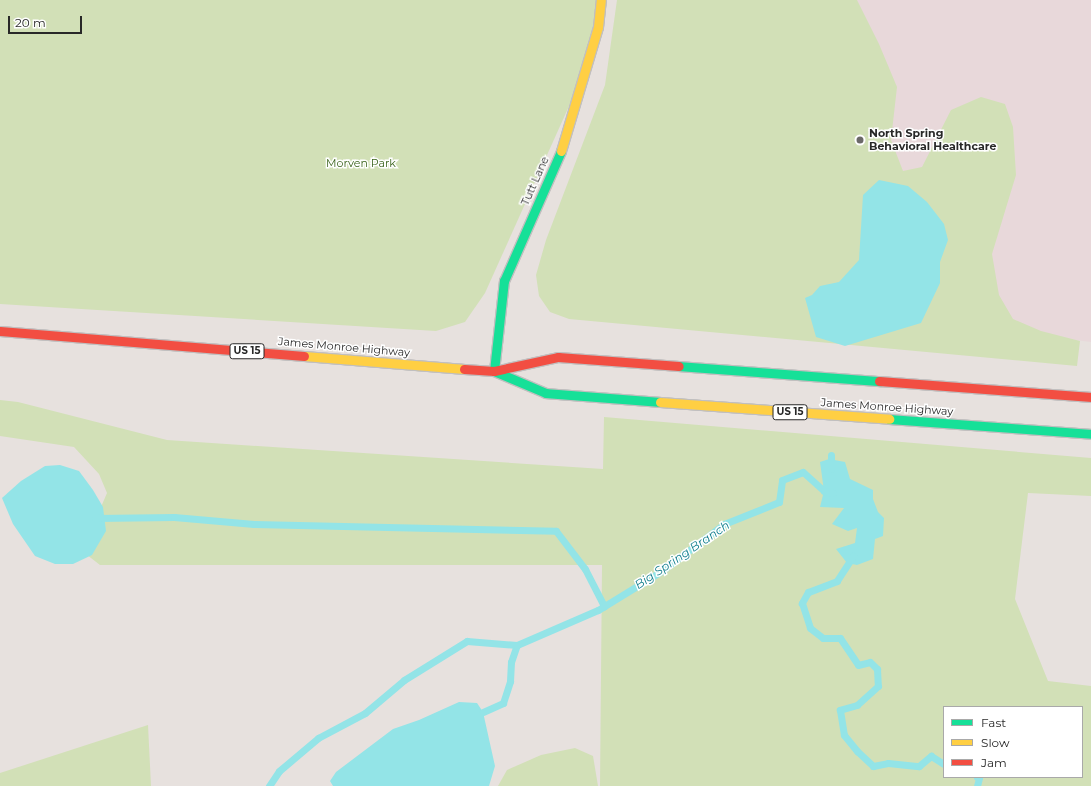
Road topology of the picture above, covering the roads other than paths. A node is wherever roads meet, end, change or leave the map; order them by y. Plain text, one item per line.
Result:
1 (601, 0) edge
2 (0, 331) edge
3 (494, 371) junction
4 (1091, 396) edge
5 (1091, 434) edge

1 - 3 main road, Tutt Lane
2 - 3 main road, James Monroe Highway / US 15
3 - 4 main road, James Monroe Highway / US 15
3 - 5 main road, James Monroe Highway / US 15

